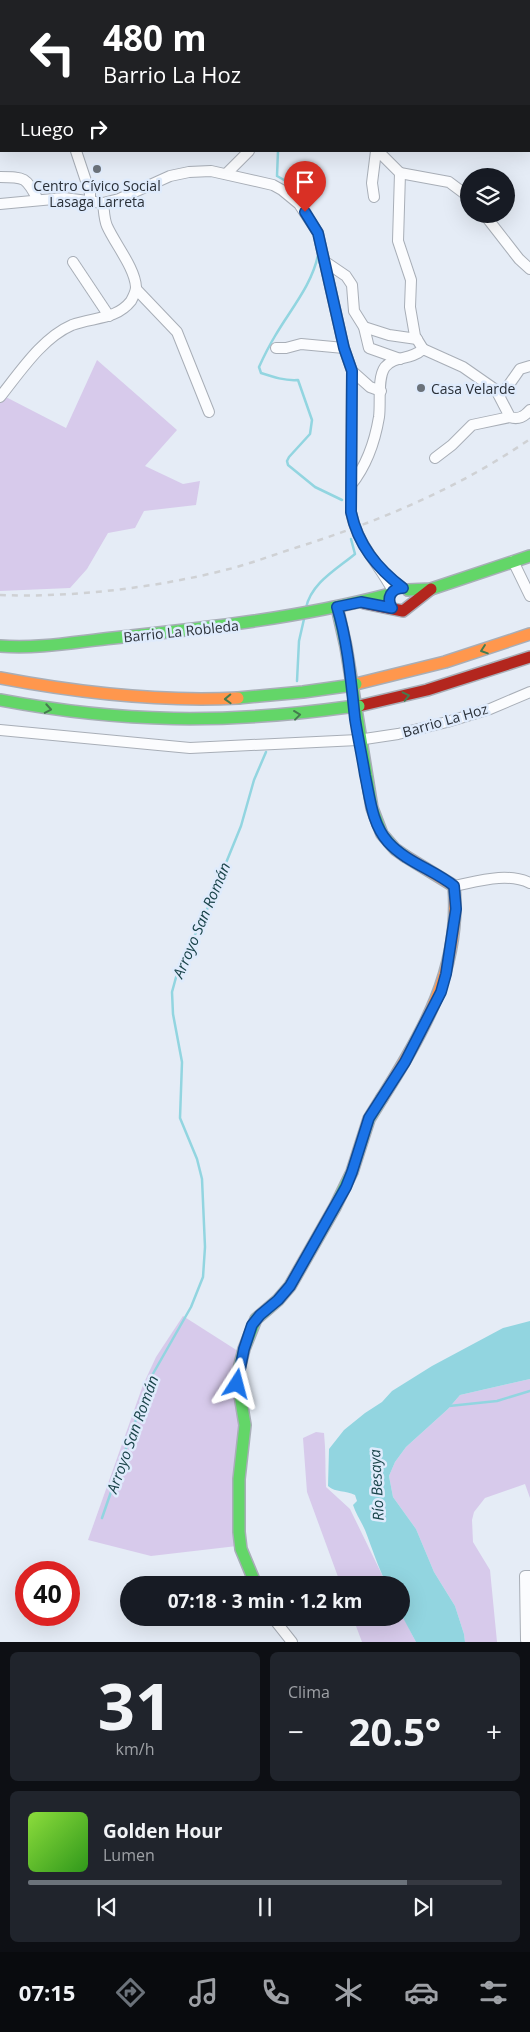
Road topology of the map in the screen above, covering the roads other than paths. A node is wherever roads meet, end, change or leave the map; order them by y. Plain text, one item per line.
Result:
1 (76, 152) edge
2 (248, 152) edge
3 (377, 152) edge
4 (378, 152) edge
5 (400, 173) junction
6 (226, 174) junction
7 (0, 177) edge
8 (460, 190) edge
9 (374, 197) dead end
10 (38, 200) junction
11 (90, 202) junction
12 (103, 203) junction
13 (0, 204) edge
14 (491, 223) edge
15 (324, 261) junction
16 (73, 262) dead end
17 (530, 269) edge
18 (136, 289) junction
19 (109, 316) junction
20 (364, 327) junction
21 (417, 339) junction
22 (276, 348) dead end
23 (344, 348) junction
24 (423, 349) junction
25 (400, 359) junction
26 (530, 366) edge
27 (352, 371) junction
28 (380, 391) junction
29 (499, 395) junction
30 (0, 397) edge
31 (530, 410) edge
32 (209, 412) dead end
33 (510, 417) junction
34 (435, 458) dead end
35 (351, 485) junction
36 (530, 556) edge
37 (513, 561) junction
38 (431, 589) junction
39 (399, 591) junction
40 (530, 596) edge
41 (361, 602) junction
42 (412, 603) junction
43 (337, 607) junction
44 (392, 608) junction
45 (530, 634) edge
46 (0, 646) edge
47 (530, 657) edge
48 (0, 678) edge
49 (530, 692) edge
50 (0, 700) edge
51 (0, 730) edge
52 (358, 740) junction
53 (530, 883) edge
54 (454, 886) junction
55 (252, 1576) edge
56 (530, 1576) edge
57 (279, 1626) edge
58 (526, 1640) dead end
59 (292, 1642) edge

1 - 11 street
2 - 6 street
3 - 9 street
4 - 5 street
5 - 8 street
5 - 21 street
6 - 12 street
6 - 15 street
7 - 10 street
10 - 11 street
10 - 13 street
11 - 12 street
12 - 18 street
14 - 17 street
15 - 20 street
15 - 23 street
16 - 19 street
18 - 19 street
18 - 32 street
19 - 30 street
20 - 21 street
20 - 25 street
21 - 24 street
22 - 23 street
23 - 27 street
24 - 25 street
24 - 29 street
25 - 28 street
26 - 29 street
27 - 28 street
27 - 35 street
28 - 35 street
29 - 33 street
31 - 33 street
33 - 34 street
35 - 39 street
36 - 37 main road
37 - 38 main road
37 - 40 street
38 - 39 main road
38 - 42 main road
39 - 41 main road, Barrio La Robleda
39 - 42 main road
39 - 44 main road
41 - 43 main road, Barrio La Robleda
41 - 44 main road, Barrio La Robleda
42 - 44 main road
43 - 46 main road, Barrio La Robleda
43 - 52 main road
45 -> 48 main road
50 -> 47 main road
49 - 52 street, Barrio La Hoz
51 - 52 street, Barrio La Hoz
52 - 54 main road
53 - 54 street
54 - 55 main road
56 - 58 street
57 - 59 street

